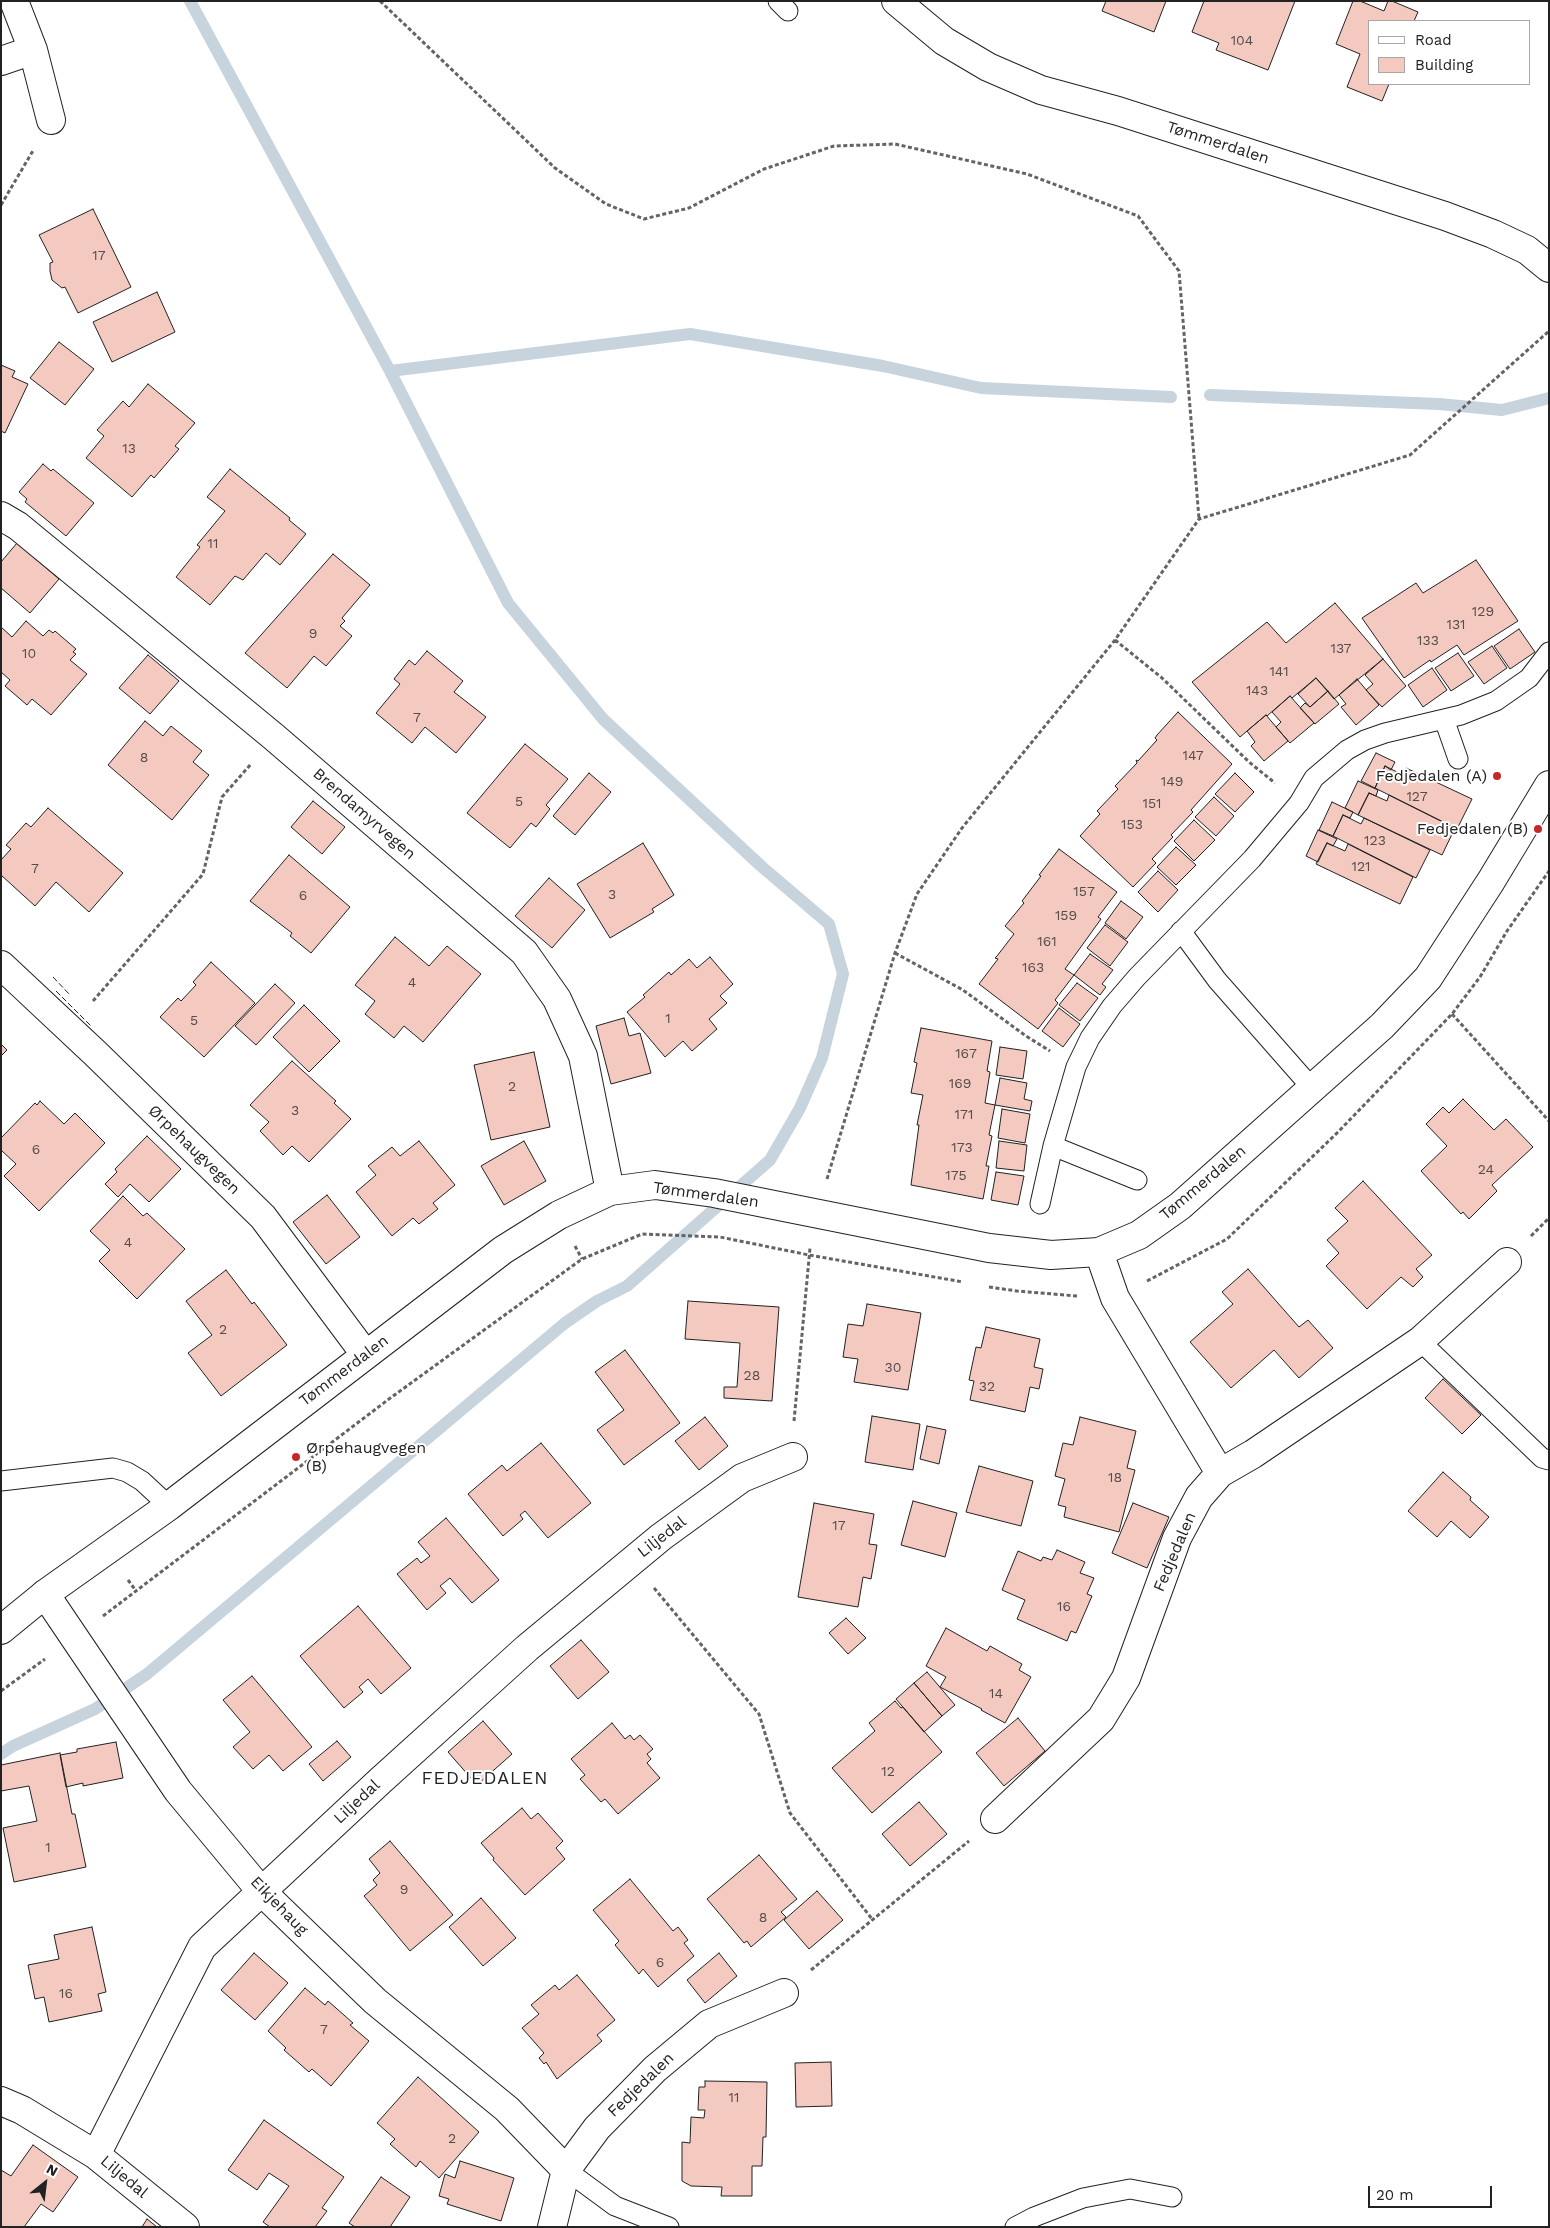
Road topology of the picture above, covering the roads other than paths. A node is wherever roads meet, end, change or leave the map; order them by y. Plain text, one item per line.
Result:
1 (14, 1) edge
2 (896, 1) edge
3 (33, 50) junction
4 (1, 61) edge
5 (51, 120) road end
6 (1549, 268) edge
7 (1, 516) edge
8 (1549, 652) edge
9 (1444, 719) junction
10 (1458, 759) dead end
11 (1549, 785) edge
12 (1181, 931) junction
13 (1, 965) edge
14 (1312, 1088) junction
15 (1054, 1146) junction
16 (1138, 1180) dead end
17 (610, 1191) junction
18 (1040, 1204) dead end
19 (1099, 1252) junction
20 (1507, 1262) dead end
21 (1420, 1341) junction
22 (365, 1354) junction
23 (793, 1457) road end
24 (1549, 1460) edge
25 (1220, 1473) junction
26 (1, 1481) edge
27 (169, 1506) junction
28 (45, 1594) junction
29 (1, 1630) edge
30 (995, 1819) road end
31 (262, 1891) junction
32 (784, 1993) road end
33 (1, 2101) edge
34 (96, 2154) junction
35 (566, 2170) junction
36 (1172, 2196) dead end
37 (185, 2227) edge
38 (552, 2227) edge
39 (669, 2227) edge
40 (1015, 2227) edge

1 - 3 street
2 - 6 street, Tømmerdalen
3 - 4 street
3 - 5 street
7 - 17 street, Brendamyrvegen
8 - 9 lane
9 - 10 lane
9 - 12 lane
11 - 14 street, Tømmerdalen
12 - 14 lane
12 - 15 lane
13 - 22 street, Ørpehaugvegen
14 - 19 street, Tømmerdalen
15 - 16 lane
15 - 18 lane
17 - 19 street, Tømmerdalen
17 - 22 street, Tømmerdalen
19 - 25 street
20 - 21 street, Fedjedalen
21 - 24 lane
21 - 25 street, Fedjedalen
22 - 27 street, Tømmerdalen
23 - 31 street, Liljedal
25 - 30 street, Fedjedalen
26 - 27 lane
27 - 28 street, Tømmerdalen
28 - 29 street, Tømmerdalen
28 - 31 street, Eikjehaug
31 - 34 street, Liljedal
31 - 35 street, Eikjehaug
32 - 35 street, Fedjedalen
33 - 34 street
34 - 37 street, Liljedal
35 - 38 street, Fedjedalen
35 - 39 lane
36 - 40 lane

